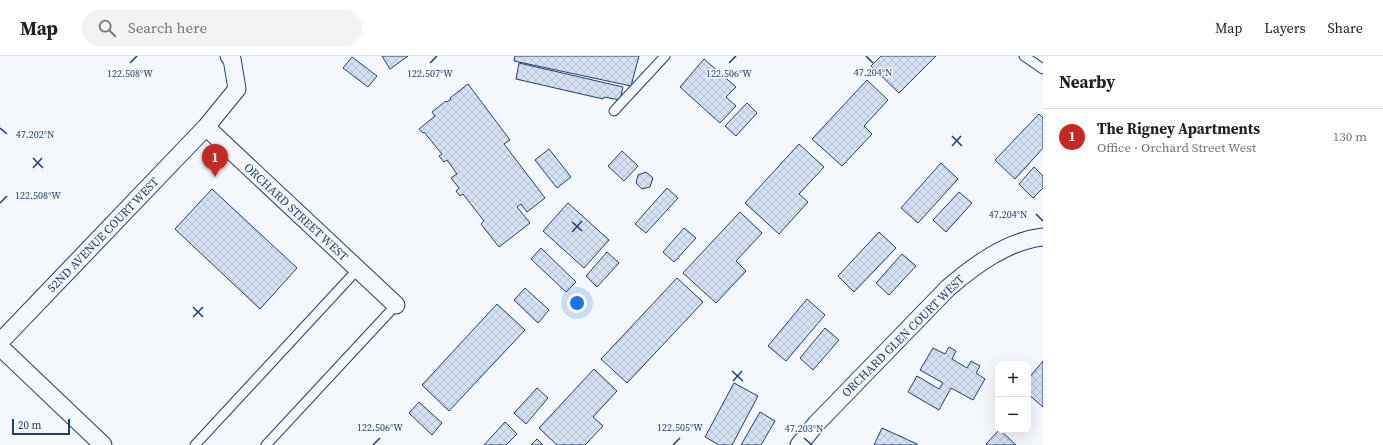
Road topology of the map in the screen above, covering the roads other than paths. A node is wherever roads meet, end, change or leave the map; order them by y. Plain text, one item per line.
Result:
1 (229, 56) edge
2 (665, 56) edge
3 (1024, 56) edge
4 (1043, 69) edge
5 (614, 111) dead end
6 (206, 127) junction
7 (1043, 237) edge
8 (358, 270) junction
9 (396, 305) joint
10 (0, 342) edge
11 (0, 347) edge
12 (103, 445) edge
13 (195, 445) edge
14 (266, 445) edge
15 (799, 445) edge

1 - 6 street
2 - 5 lane
3 - 4 lane
6 - 8 street, ORCHARD STREET WEST
6 - 10 street, 52ND AVENUE COURT WEST
7 - 15 street, ORCHARD GLEN COURT WEST
8 - 9 street, ORCHARD STREET WEST
8 - 13 lane
9 - 14 lane
11 - 12 street

